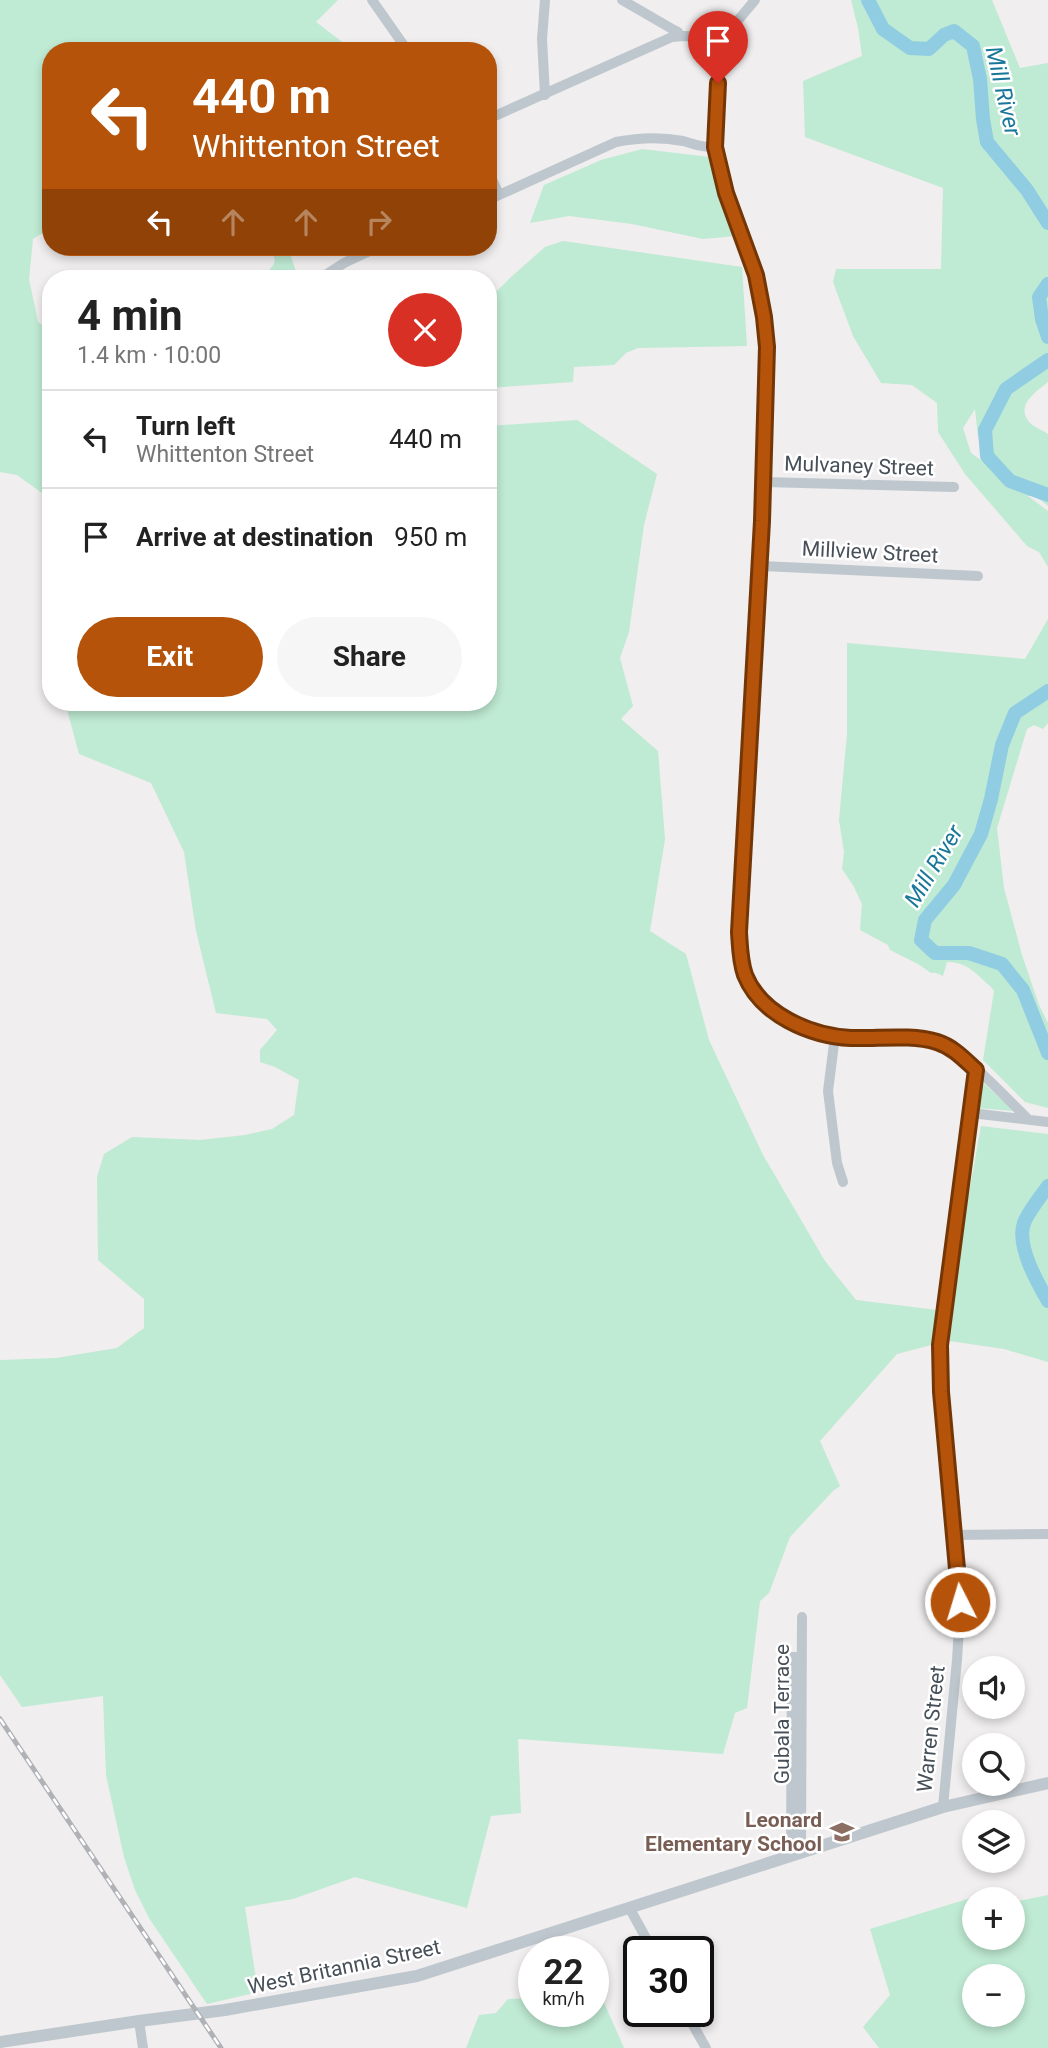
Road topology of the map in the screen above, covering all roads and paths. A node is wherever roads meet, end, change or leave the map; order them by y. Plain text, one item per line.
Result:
1 (372, 0) edge
2 (545, 0) edge
3 (622, 0) edge
4 (755, 0) edge
5 (678, 36) junction
6 (728, 37) junction
7 (401, 42) edge
8 (545, 95) junction
9 (497, 115) edge
10 (715, 147) junction
11 (497, 190) edge
12 (499, 195) joint
13 (359, 256) edge
14 (333, 270) edge
15 (764, 482) junction
16 (954, 487) dead end
17 (760, 566) junction
18 (978, 576) dead end
19 (835, 1036) junction
20 (976, 1070) junction
21 (971, 1113) junction
22 (1028, 1119) junction
23 (1048, 1122) edge
24 (843, 1182) dead end
25 (1048, 1534) edge
26 (954, 1535) junction
27 (802, 1617) dead end
28 (802, 1657) junction
29 (1048, 1783) edge
30 (943, 1807) junction
31 (796, 1854) junction
32 (630, 1909) junction
33 (645, 1936) edge
34 (139, 2021) junction
35 (694, 2027) edge
36 (0, 2042) edge
37 (143, 2048) edge
38 (706, 2048) edge

1 - 7 street
2 - 8 street
3 - 5 street
4 - 6 street
5 - 6 street
5 - 8 street
6 - 10 street
8 - 9 street
10 - 12 street
10 - 15 street
11 - 12 street
13 - 14 street
15 - 16 street, Mulvaney Street
15 - 17 street
17 - 18 street, Millview Street
17 - 19 street
19 - 20 street
19 - 24 street
20 - 21 street, Warren Street
20 - 22 street
21 - 22 street
21 - 26 street, Warren Street
22 - 23 street
25 - 26 street
26 - 30 street, Warren Street
27 - 28 street, Gubala Terrace
28 - 31 street, Gubala Terrace
28 - 31 street, Gubala Terrace
29 - 30 street, West Britannia Street
30 - 31 street, West Britannia Street
31 - 32 street, West Britannia Street
32 - 33 street
32 - 34 street, West Britannia Street
34 - 36 street, West Britannia Street
34 - 37 street
35 - 38 street

